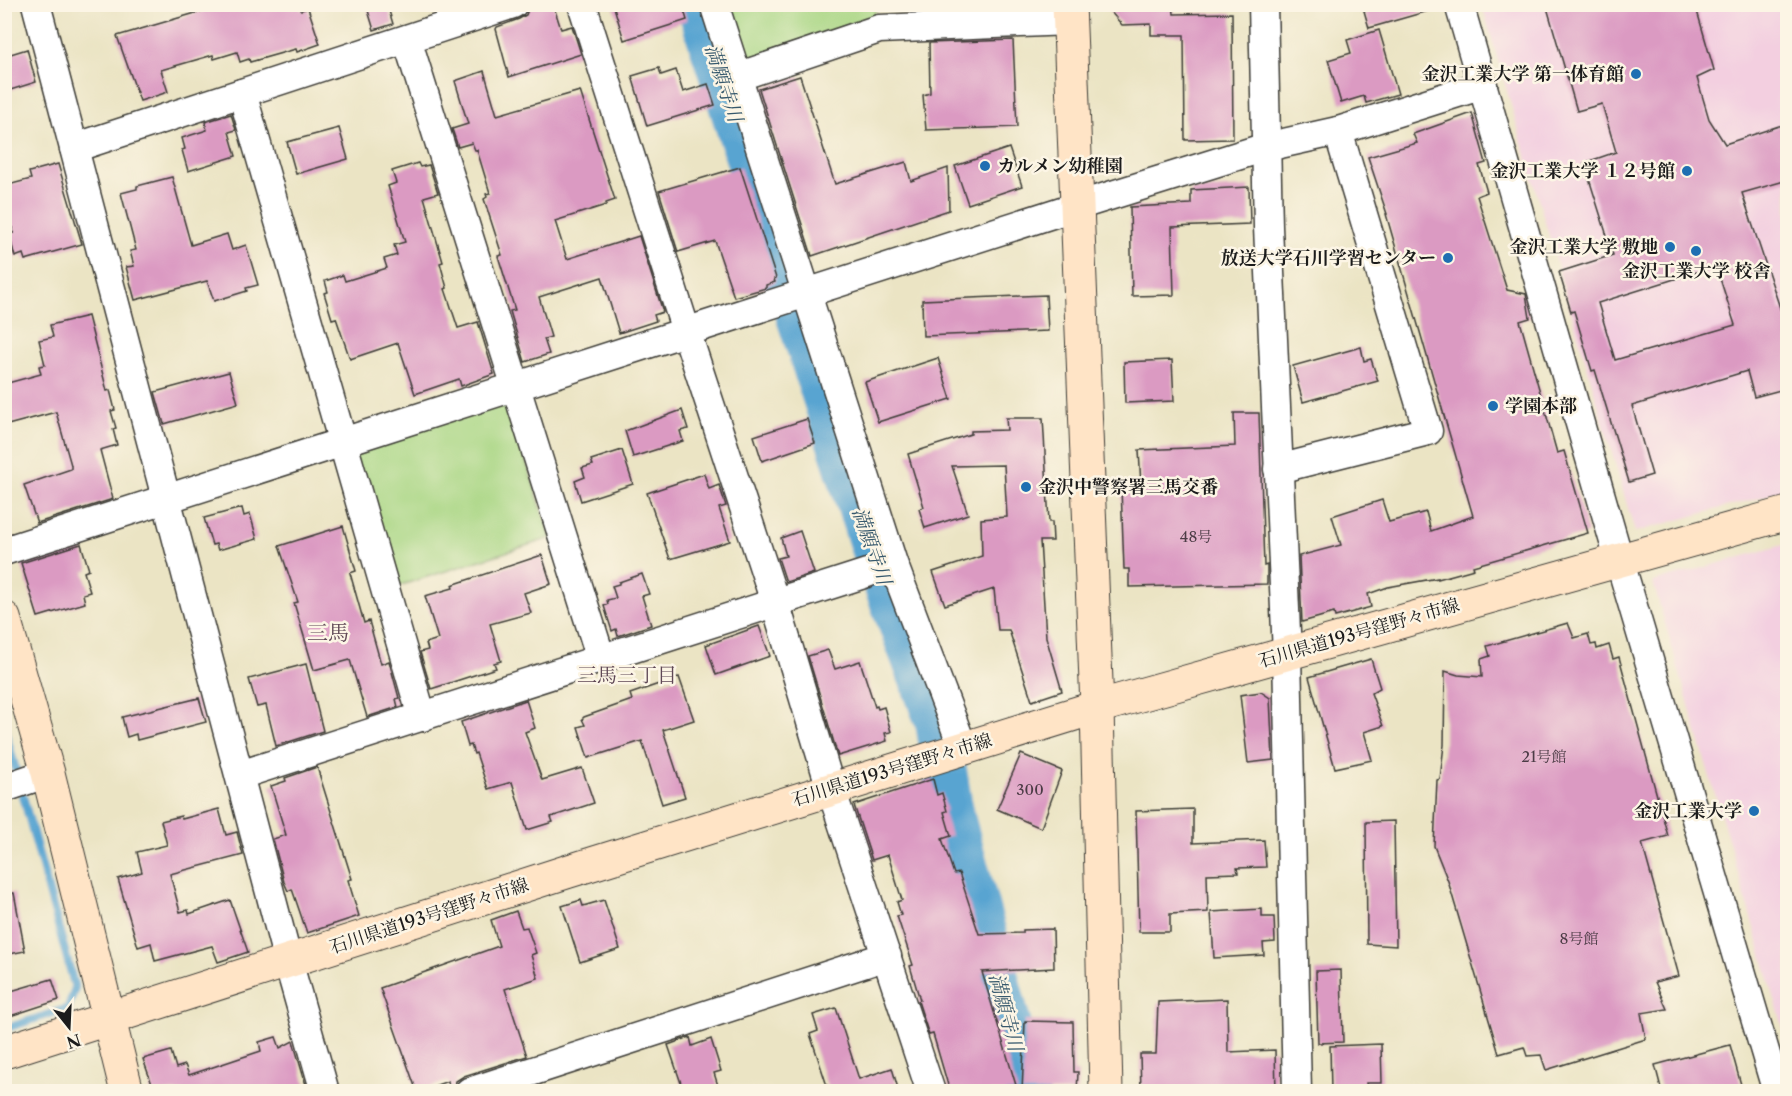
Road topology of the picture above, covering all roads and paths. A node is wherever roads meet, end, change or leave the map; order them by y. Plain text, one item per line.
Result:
1 (36, 4) edge
2 (513, 4) edge
3 (582, 4) edge
4 (714, 4) edge
5 (1263, 4) edge
6 (1459, 4) edge
7 (1069, 13) edge
8 (881, 17) edge
9 (407, 39) junction
10 (737, 77) junction
11 (1483, 85) junction
12 (242, 93) junction
13 (1338, 131) junction
14 (1266, 147) junction
15 (74, 148) junction
16 (1077, 206) junction
17 (796, 295) junction
18 (686, 331) junction
19 (516, 386) junction
20 (342, 442) junction
21 (1278, 469) junction
22 (166, 499) junction
23 (1788, 513) edge
24 (4, 551) edge
25 (1619, 559) junction
26 (867, 573) dead end
27 (775, 602) junction
28 (4, 618) edge
29 (1287, 654) junction
30 (601, 658) junction
31 (10, 664) edge
32 (1097, 707) junction
33 (422, 717) junction
34 (951, 752) junction
35 (240, 775) junction
36 (23, 782) edge
37 (831, 789) junction
38 (887, 956) junction
39 (288, 961) junction
40 (110, 1019) junction
41 (4, 1052) edge
42 (127, 1092) edge
43 (325, 1092) edge
44 (469, 1092) edge
45 (932, 1092) edge
46 (1106, 1092) edge
47 (1297, 1092) edge
48 (1777, 1092) edge

1 - 15 street
2 - 9 street
3 - 18 street
4 - 10 street
5 - 14 street
6 - 11 street
7 - 8 street
7 - 16 main road
8 - 10 street
9 - 12 street
9 - 19 street
10 - 17 street
11 - 13 street
11 - 25 street
12 - 15 street
12 - 20 street
13 - 14 street
13 - 21 street
14 - 16 street
14 - 21 street
15 - 22 street
16 - 17 street
16 - 32 main road
17 - 18 street
17 - 34 street
18 - 19 street
18 - 27 street
19 - 20 street
19 - 30 street
20 - 22 street
20 - 33 street
21 - 29 street
22 - 24 street
22 - 35 street
23 - 25 main road, 石川県道193号窪野々市線
25 - 29 main road, 石川県道193号窪野々市線
25 - 48 street
26 - 27 street
27 - 30 street
27 - 37 street
28 - 31 main road
29 - 32 main road, 石川県道193号窪野々市線
29 - 47 street
30 - 33 street
31 - 36 main road
32 - 34 main road, 石川県道193号窪野々市線
32 - 46 main road
33 - 35 street
34 - 37 main road, 石川県道193号窪野々市線
35 - 39 street
36 - 40 main road
37 - 38 street
37 - 39 main road, 石川県道193号窪野々市線
38 - 44 street
38 - 45 street
39 - 40 main road, 石川県道193号窪野々市線
39 - 43 street
40 - 41 main road, 石川県道193号窪野々市線
40 - 42 main road

